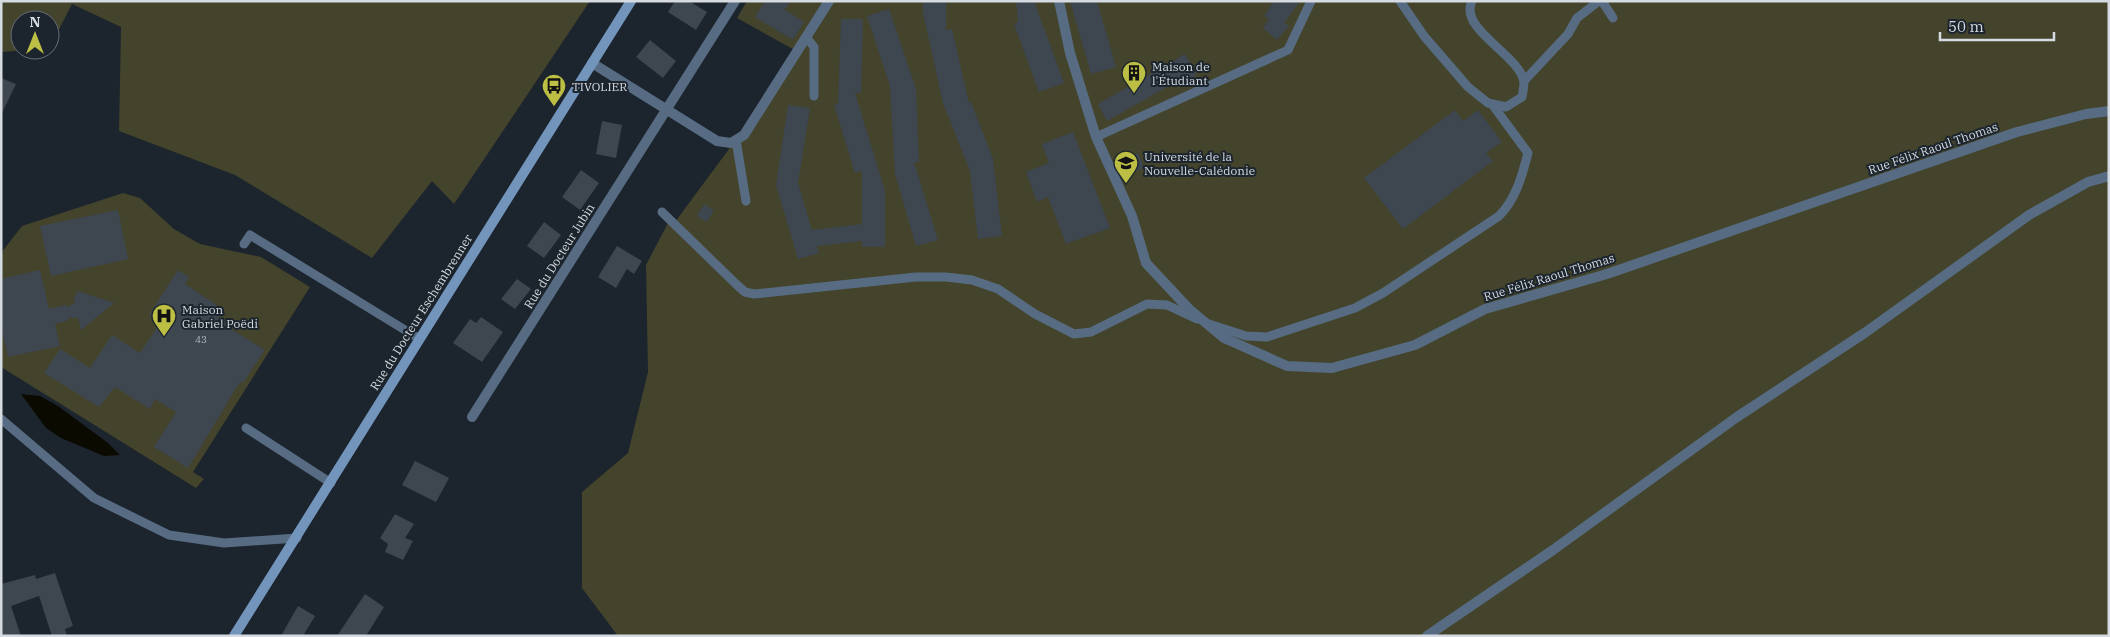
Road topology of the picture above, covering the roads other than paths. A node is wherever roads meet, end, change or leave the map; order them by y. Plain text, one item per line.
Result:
1 (631, 1) edge
2 (735, 1) edge
3 (829, 1) edge
4 (1059, 1) edge
5 (1311, 1) edge
6 (1400, 1) edge
7 (1472, 1) edge
8 (1600, 1) edge
9 (1613, 18) dead end
10 (806, 37) junction
11 (592, 63) junction
12 (1524, 81) junction
13 (814, 96) dead end
14 (1492, 104) junction
15 (668, 108) junction
16 (2109, 111) edge
17 (1096, 136) junction
18 (736, 140) junction
19 (2109, 176) edge
20 (746, 201) dead end
21 (662, 212) dead end
22 (244, 244) dead end
23 (1203, 322) junction
24 (418, 338) junction
25 (472, 417) dead end
26 (1, 419) edge
27 (246, 428) dead end
28 (331, 483) junction
29 (297, 538) junction
30 (234, 636) edge
31 (1427, 636) edge

1 - 11 street, Rue du Docteur Eschembrenner
2 - 15 street, Rue du Docteur Jubin
3 - 10 street
4 - 17 street, Rue Félix Raoul Thomas
5 - 17 lane
6 - 14 lane
7 - 12 lane
8 - 9 lane
8 - 12 lane
10 - 13 lane
10 - 18 street
11 - 15 street
11 - 24 street, Rue du Docteur Eschembrenner
12 - 14 lane
14 - 23 lane
15 - 18 street
15 - 25 street, Rue du Docteur Jubin
16 - 23 street, Rue Félix Raoul Thomas
17 - 23 street, Rue Félix Raoul Thomas
18 - 20 lane
19 - 31 street
21 - 23 lane
22 - 24 lane
24 - 28 street, Rue du Docteur Eschembrenner
26 - 29 lane
27 - 28 lane
28 - 29 street, Rue du Docteur Eschembrenner
29 - 30 street, Rue du Docteur Eschembrenner

